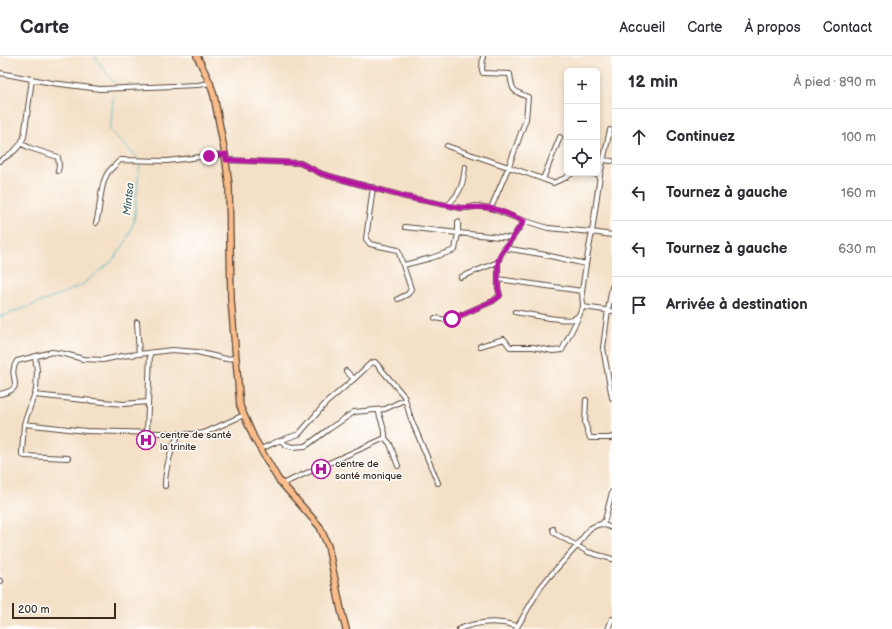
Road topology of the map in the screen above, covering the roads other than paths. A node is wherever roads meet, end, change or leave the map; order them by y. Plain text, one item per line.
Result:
1 (197, 56) edge
2 (483, 56) edge
3 (0, 73) edge
4 (32, 79) junction
5 (210, 82) junction
6 (610, 130) dead end
7 (560, 137) dead end
8 (22, 144) junction
9 (447, 146) dead end
10 (226, 157) junction
11 (603, 160) junction
12 (0, 161) edge
13 (612, 161) edge
14 (509, 166) junction
15 (465, 167) dead end
16 (58, 171) dead end
17 (600, 174) edge
18 (568, 176) edge
19 (600, 176) edge
20 (543, 179) junction
21 (373, 187) junction
22 (448, 205) junction
23 (491, 208) junction
24 (524, 221) junction
25 (458, 222) dead end
26 (96, 224) dead end
27 (405, 227) dead end
28 (592, 232) junction
29 (458, 233) junction
30 (612, 235) edge
31 (511, 238) junction
32 (504, 248) junction
33 (498, 262) junction
34 (586, 264) junction
35 (404, 265) junction
36 (461, 277) dead end
37 (498, 279) junction
38 (612, 287) edge
39 (582, 291) junction
40 (398, 299) dead end
41 (612, 305) edge
42 (583, 307) junction
43 (610, 310) edge
44 (515, 312) dead end
45 (580, 314) junction
46 (435, 318) dead end
47 (137, 322) dead end
48 (480, 346) dead end
49 (150, 353) junction
50 (139, 354) junction
51 (35, 356) junction
52 (235, 358) junction
53 (346, 371) dead end
54 (354, 379) junction
55 (0, 394) edge
56 (34, 395) junction
57 (612, 398) edge
58 (404, 400) junction
59 (586, 400) dead end
60 (148, 402) junction
61 (378, 410) junction
62 (244, 415) junction
63 (24, 424) junction
64 (147, 432) junction
65 (179, 433) junction
66 (612, 437) edge
67 (385, 438) junction
68 (281, 441) junction
69 (261, 449) junction
70 (68, 458) dead end
71 (398, 466) dead end
72 (438, 483) dead end
73 (282, 484) junction
74 (165, 486) dead end
75 (612, 492) edge
76 (602, 524) junction
77 (612, 528) edge
78 (553, 529) dead end
79 (577, 546) junction
80 (612, 559) edge
81 (612, 619) edge
82 (517, 627) edge
83 (346, 629) edge
84 (459, 629) edge
85 (608, 629) edge

1 - 5 main road
2 - 14 street
3 - 4 street
4 - 5 street
4 - 8 street
5 - 10 main road
6 - 11 street
7 - 20 street
8 - 12 street
8 - 16 street
9 - 14 street
10 - 21 street
10 - 26 street
10 - 52 main road
11 - 13 street
11 - 17 street
14 - 20 street
14 - 23 street
15 - 22 street
18 - 20 street
19 - 28 street
21 - 22 street
21 - 35 street
22 - 23 street
23 - 24 street
24 - 28 street
24 - 31 street
25 - 29 street
27 - 29 street
28 - 30 street
28 - 34 street
29 - 31 street
29 - 35 street
31 - 32 street
32 - 33 street
32 - 34 street
33 - 36 street
33 - 37 street
34 - 39 street
35 - 40 street
37 - 39 street
37 - 46 street
38 - 43 street
39 - 42 street
41 - 43 street
42 - 43 street
42 - 45 street
43 - 57 street
44 - 45 street
45 - 48 street
47 - 50 street
49 - 50 street
49 - 52 street
49 - 60 street
50 - 51 street
51 - 55 street
51 - 56 street
52 - 62 main road
53 - 54 street
54 - 58 street
54 - 68 street
56 - 60 street
56 - 63 street
58 - 61 street
58 - 72 street
59 - 66 street
60 - 64 street
61 - 67 street
61 - 68 street
62 - 65 street
62 - 69 main road
63 - 64 street
63 - 70 street
64 - 65 street
65 - 74 street
67 - 71 street
67 - 73 street
68 - 69 street
69 - 73 main road
73 - 83 main road
75 - 76 street
76 - 77 street
76 - 79 street
78 - 79 street
79 - 80 street
79 - 82 street
81 - 85 street
82 - 84 street

